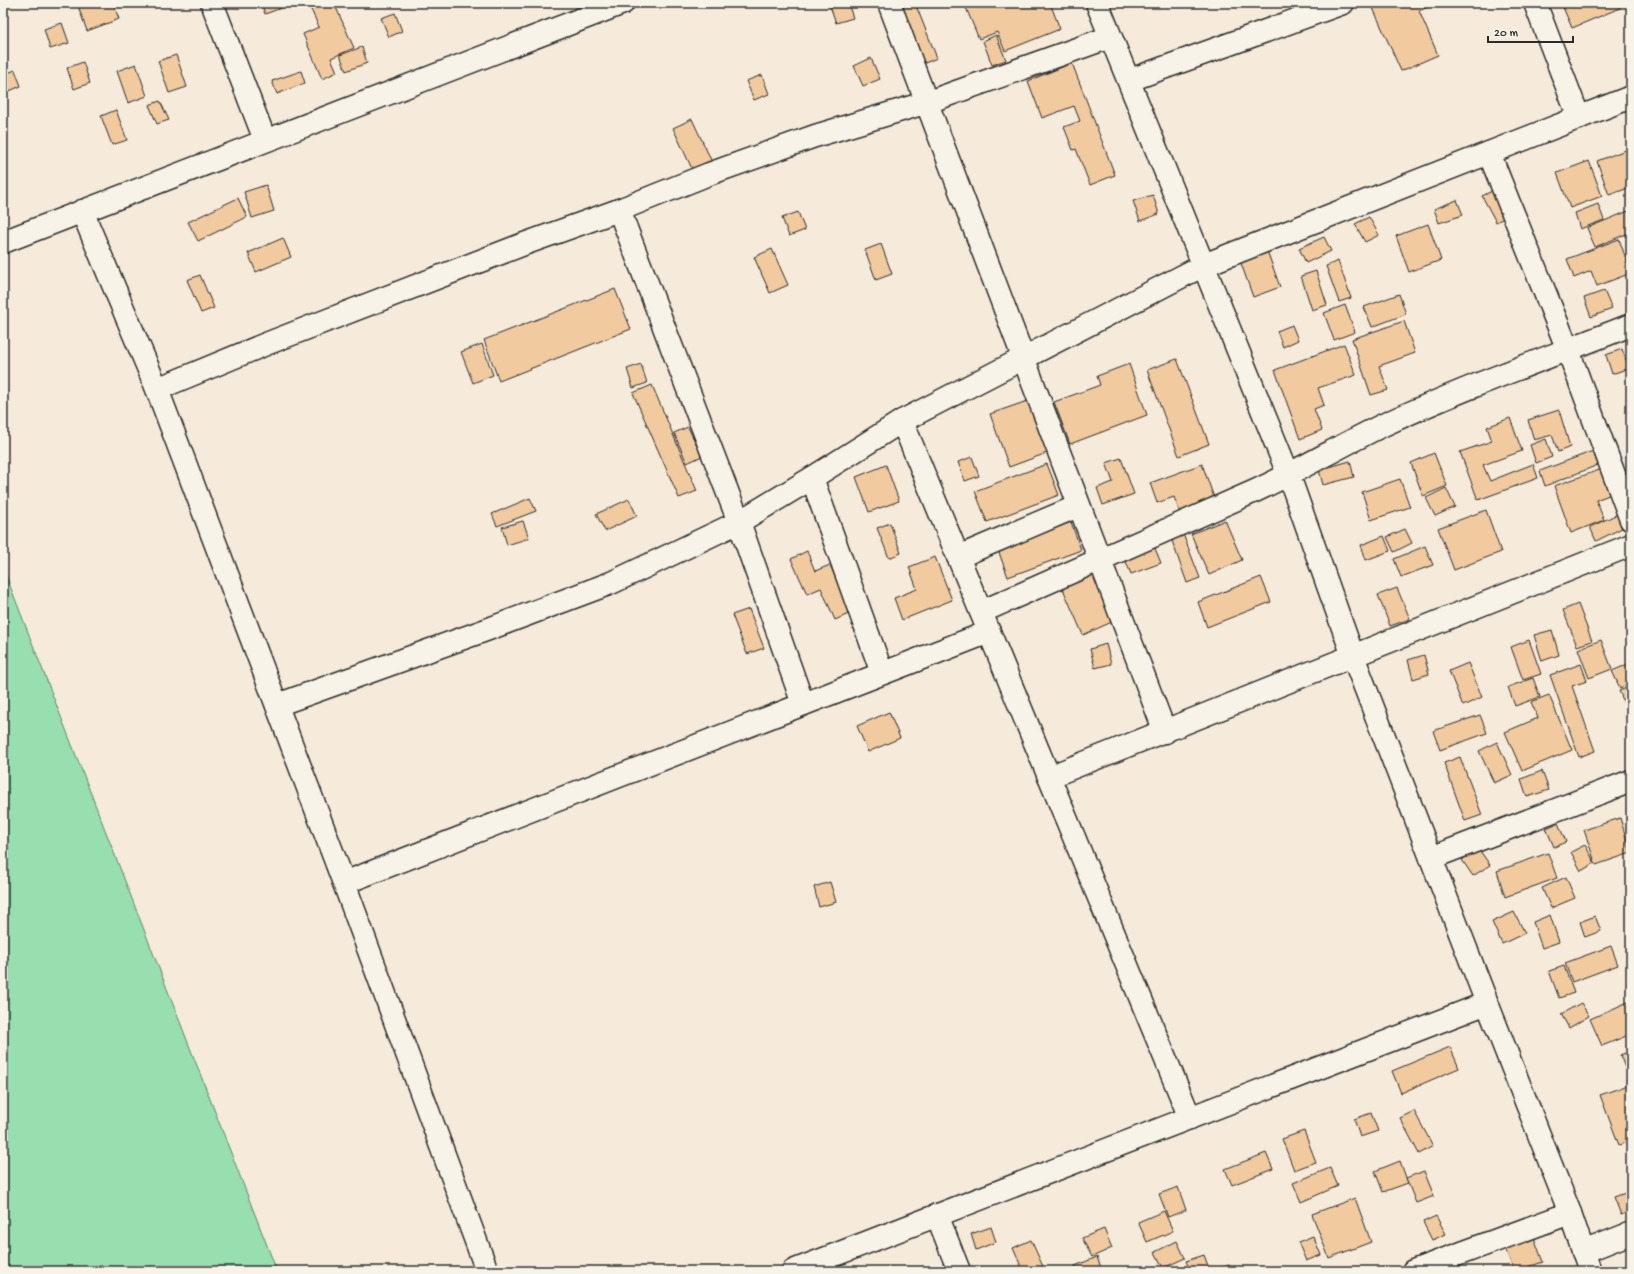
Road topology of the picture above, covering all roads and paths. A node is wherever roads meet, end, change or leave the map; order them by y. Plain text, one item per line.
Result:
1 (212, 3) edge
2 (623, 3) edge
3 (889, 3) edge
4 (1097, 3) edge
5 (1343, 3) edge
6 (1535, 3) edge
7 (1110, 37) junction
8 (1130, 80) junction
9 (1631, 96) edge
10 (928, 102) junction
11 (1579, 118) junction
12 (265, 140) junction
13 (1489, 153) junction
14 (619, 210) junction
15 (82, 211) junction
16 (3, 242) edge
17 (1204, 265) junction
18 (1631, 325) edge
19 (1568, 350) junction
20 (1024, 356) junction
21 (157, 389) junction
22 (902, 421) junction
23 (1289, 476) junction
24 (812, 478) junction
25 (1078, 506) junction
26 (1631, 520) edge
27 (739, 522) junction
28 (1631, 545) edge
29 (958, 557) junction
30 (1099, 560) junction
31 (985, 622) junction
32 (1354, 656) junction
33 (882, 673) junction
34 (803, 704) junction
35 (277, 705) junction
36 (1165, 732) junction
37 (1049, 777) junction
38 (1631, 781) edge
39 (1431, 858) junction
40 (344, 884) junction
41 (1487, 1003) junction
42 (1190, 1118) junction
43 (1570, 1213) junction
44 (937, 1215) junction
45 (1631, 1233) edge
46 (1586, 1261) edge
47 (487, 1271) edge
48 (793, 1271) edge
49 (959, 1271) edge
50 (1413, 1271) edge

1 - 12 street
2 - 12 street
3 - 10 street
4 - 7 street
5 - 8 street
6 - 11 street
7 - 8 street
7 - 10 street
8 - 17 street
9 - 11 street
10 - 14 street
10 - 20 street
11 - 13 street
12 - 15 street
13 - 17 street
13 - 19 street
14 - 21 street
14 - 27 street
15 - 16 street
15 - 21 street
17 - 20 street
17 - 23 street
18 - 19 street
19 - 23 street
19 - 26 street
20 - 22 street
20 - 25 street
21 - 35 street
22 - 24 street
22 - 29 street
23 - 30 street
23 - 32 street
24 - 27 street
24 - 33 street
25 - 29 street
25 - 30 street
27 - 34 street
27 - 35 street
28 - 32 street
29 - 31 street
30 - 31 street
30 - 36 street
31 - 33 street
31 - 37 street
32 - 36 street
32 - 39 street
33 - 34 street
34 - 40 street
35 - 40 street
36 - 37 street
37 - 42 street
38 - 39 street
39 - 41 street
40 - 47 street
41 - 42 street
41 - 43 street
42 - 44 street
43 - 46 street
43 - 50 street
44 - 48 street
44 - 49 street
45 - 46 street

